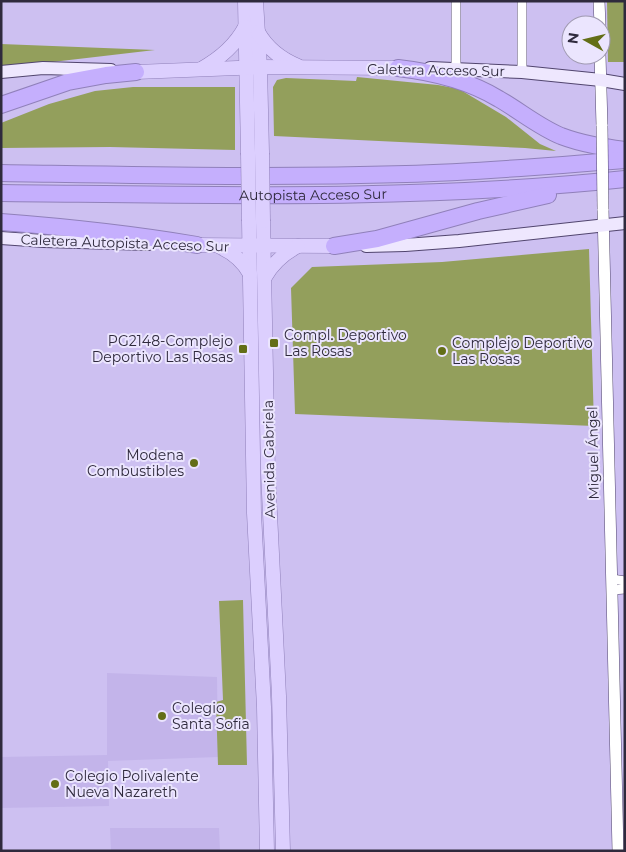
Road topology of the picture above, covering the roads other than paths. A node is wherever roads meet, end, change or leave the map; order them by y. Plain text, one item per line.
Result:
1 (245, 1) edge
2 (256, 1) edge
3 (599, 1) edge
4 (456, 3) dead end
5 (522, 3) dead end
6 (600, 15) edge
7 (245, 27) junction
8 (258, 32) junction
9 (600, 65) edge
10 (253, 67) junction
11 (303, 68) junction
12 (398, 68) junction
13 (201, 69) junction
14 (456, 69) junction
15 (1, 72) edge
16 (136, 72) junction
17 (522, 72) junction
18 (601, 80) junction
19 (625, 84) edge
20 (1, 105) edge
21 (625, 150) edge
22 (625, 160) edge
23 (1, 173) edge
24 (623, 180) edge
25 (1, 192) edge
26 (1, 222) edge
27 (625, 223) edge
28 (603, 225) junction
29 (1, 238) edge
30 (197, 245) junction
31 (218, 246) junction
32 (250, 246) junction
33 (264, 246) junction
34 (298, 246) junction
35 (334, 246) junction
36 (250, 274) junction
37 (265, 277) junction
38 (625, 581) edge
39 (612, 584) junction
40 (625, 589) edge
41 (620, 755) edge
42 (267, 851) edge
43 (283, 851) edge
44 (618, 851) edge

1 - 7 main road
2 - 8 main road
3 - 6 street
4 - 14 street
5 - 17 street
7 - 10 main road
7 - 13 main road
8 - 10 main road
8 - 11 main road
9 - 18 street, Miguel Ángel
10 - 11 main road, Caletera Acceso Sur
10 - 13 main road
10 - 32 main road, Avenida Gabriela, bridge
10 - 33 main road, Avenida Gabriela, bridge
11 - 12 main road, Caletera Acceso Sur
12 - 14 main road, Caletera Acceso Sur
12 - 21 highway
13 - 16 main road
14 - 17 main road, Caletera Acceso Sur
15 - 16 main road
16 - 20 highway
17 - 18 main road, Caletera Acceso Sur
18 - 19 main road, Caletera Acceso Sur
18 - 28 street, Miguel Ángel, bridge
22 - 23 highway, Autopista Acceso Sur
24 - 25 highway, Autopista Acceso Sur
24 - 35 highway
26 - 30 highway
27 - 28 main road
28 - 35 main road
28 - 39 street, Miguel Ángel
29 - 30 main road, Caletera Autopista Acceso Sur
30 - 31 main road, Caletera Autopista Acceso Sur
31 - 32 main road, Caletera Autopista Acceso Sur
31 - 36 main road
32 - 33 main road
32 - 36 main road, Avenida Gabriela
33 - 34 main road
33 - 37 main road, Avenida Gabriela
34 - 35 main road
34 - 37 main road
36 - 42 main road, Avenida Gabriela
37 - 43 main road, Avenida Gabriela
38 - 39 street
39 - 40 street
39 - 41 street, Miguel Ángel
41 - 44 street, Miguel Ángel

